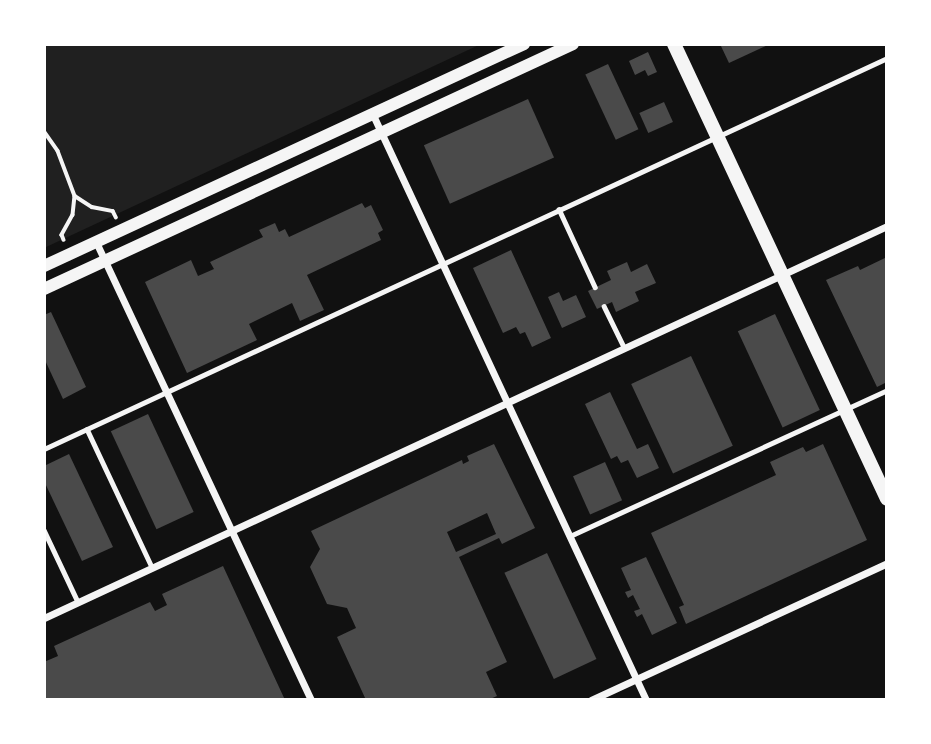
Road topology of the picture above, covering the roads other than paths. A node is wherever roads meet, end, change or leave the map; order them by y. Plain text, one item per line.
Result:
1 (524, 44) edge
2 (573, 44) edge
3 (674, 44) edge
4 (887, 58) edge
5 (373, 115) junction
6 (381, 132) junction
7 (717, 137) junction
8 (559, 209) junction
9 (887, 226) edge
10 (96, 243) junction
11 (105, 260) junction
12 (443, 263) junction
13 (44, 266) edge
14 (781, 275) junction
15 (595, 287) dead end
16 (44, 289) edge
17 (604, 306) dead end
18 (624, 348) junction
19 (887, 390) edge
20 (167, 391) junction
21 (507, 401) junction
22 (844, 410) junction
23 (88, 429) junction
24 (44, 449) edge
25 (887, 499) edge
26 (232, 529) junction
27 (44, 530) edge
28 (570, 537) junction
29 (887, 563) edge
30 (152, 567) junction
31 (78, 602) junction
32 (44, 618) edge
33 (636, 679) junction
34 (311, 700) edge
35 (591, 700) edge
36 (646, 700) edge

1 - 5 street
2 - 6 street
3 - 7 main road
4 - 7 lane
5 - 6 street
5 - 10 street
6 - 11 street
6 - 12 street
7 - 8 lane
7 - 14 main road
8 - 12 lane
8 - 15 lane
9 - 14 street
10 - 11 street
10 - 13 street
11 - 16 street
11 - 20 street
12 - 20 lane
12 - 21 street
14 - 18 street
14 - 22 main road
17 - 18 lane
18 - 21 street
19 - 22 lane
20 - 23 lane
20 - 26 street
21 - 26 street
21 - 28 street
22 - 25 main road
22 - 28 lane
23 - 24 lane
23 - 30 lane
26 - 30 street
26 - 34 street
27 - 31 lane
28 - 33 street
29 - 33 street
30 - 31 street
31 - 32 street
33 - 35 street
33 - 36 street

